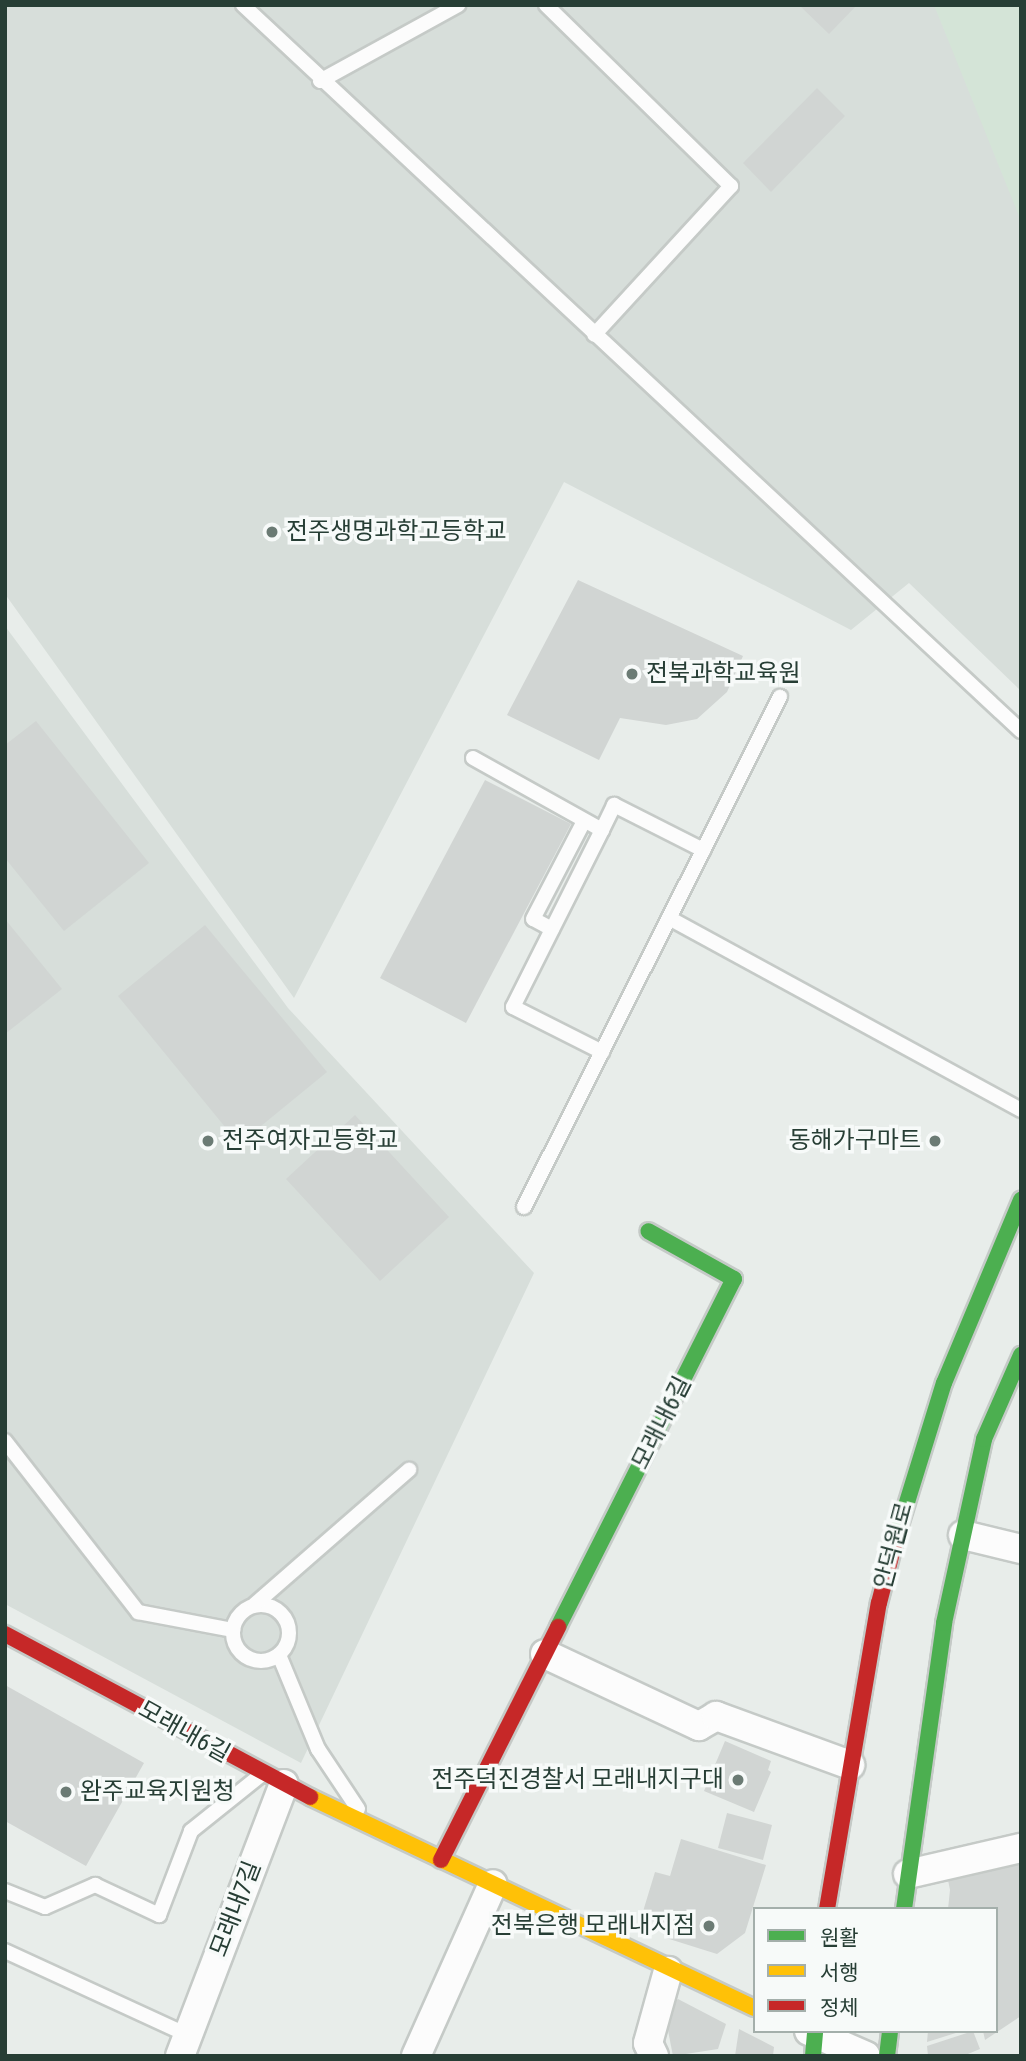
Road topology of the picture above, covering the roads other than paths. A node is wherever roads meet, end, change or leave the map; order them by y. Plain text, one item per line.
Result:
1 (243, 5) edge
2 (458, 5) edge
3 (546, 5) edge
4 (320, 81) junction
5 (594, 335) junction
6 (780, 697) dead end
7 (1021, 731) edge
8 (472, 758) dead end
9 (584, 821) junction
10 (602, 830) junction
11 (704, 850) junction
12 (670, 918) junction
13 (552, 929) junction
14 (602, 1052) junction
15 (1021, 1110) edge
16 (1021, 1200) edge
17 (524, 1207) dead end
18 (648, 1231) dead end
19 (1021, 1356) edge
20 (5, 1441) edge
21 (409, 1470) dead end
22 (963, 1535) junction
23 (1021, 1549) edge
24 (254, 1605) junction
25 (233, 1630) junction
26 (5, 1634) edge
27 (545, 1654) junction
28 (279, 1656) junction
29 (850, 1765) junction
30 (273, 1779) junction
31 (369, 1825) junction
32 (1021, 1849) edge
33 (441, 1860) junction
34 (908, 1874) junction
35 (493, 1884) junction
36 (5, 1891) edge
37 (827, 1907) edge
38 (904, 1907) edge
39 (5, 1951) edge
40 (668, 1970) junction
41 (753, 2007) edge
42 (890, 2033) edge
43 (813, 2038) edge
44 (184, 2045) edge
45 (416, 2056) edge
46 (654, 2056) edge
47 (866, 2056) edge
48 (887, 2056) edge

1 - 4 lane
2 - 4 lane
3 - 5 lane
4 - 5 lane
5 - 7 lane
6 - 11 lane
8 - 9 lane
9 - 10 lane
9 - 13 lane
10 - 11 lane
10 - 13 lane
11 - 12 lane
12 - 14 lane
12 - 15 lane
13 - 14 lane
14 - 17 lane
16 - 29 street, 안덕원로
18 - 27 street, 모래내6길
19 - 22 street
20 - 25 lane
21 - 24 lane
22 - 23 street
22 - 34 street
24 - 25 lane
24 - 28 lane
25 - 28 lane
26 - 30 street, 모래내6길
27 - 29 street
27 - 33 street, 모래내6길
28 - 31 lane
29 - 37 street, 안덕원로
30 - 31 street, 모래내6길
30 - 36 lane
30 - 44 street, 모래내7길
31 - 33 street, 모래내6길
32 - 34 street
33 - 35 street, 모래내6길
34 - 38 street
35 - 40 street, 모래내6길
35 - 45 street
39 - 44 lane, 모래내7길
40 - 41 street, 모래내6길
40 - 46 street
42 - 48 street
43 - 47 street

